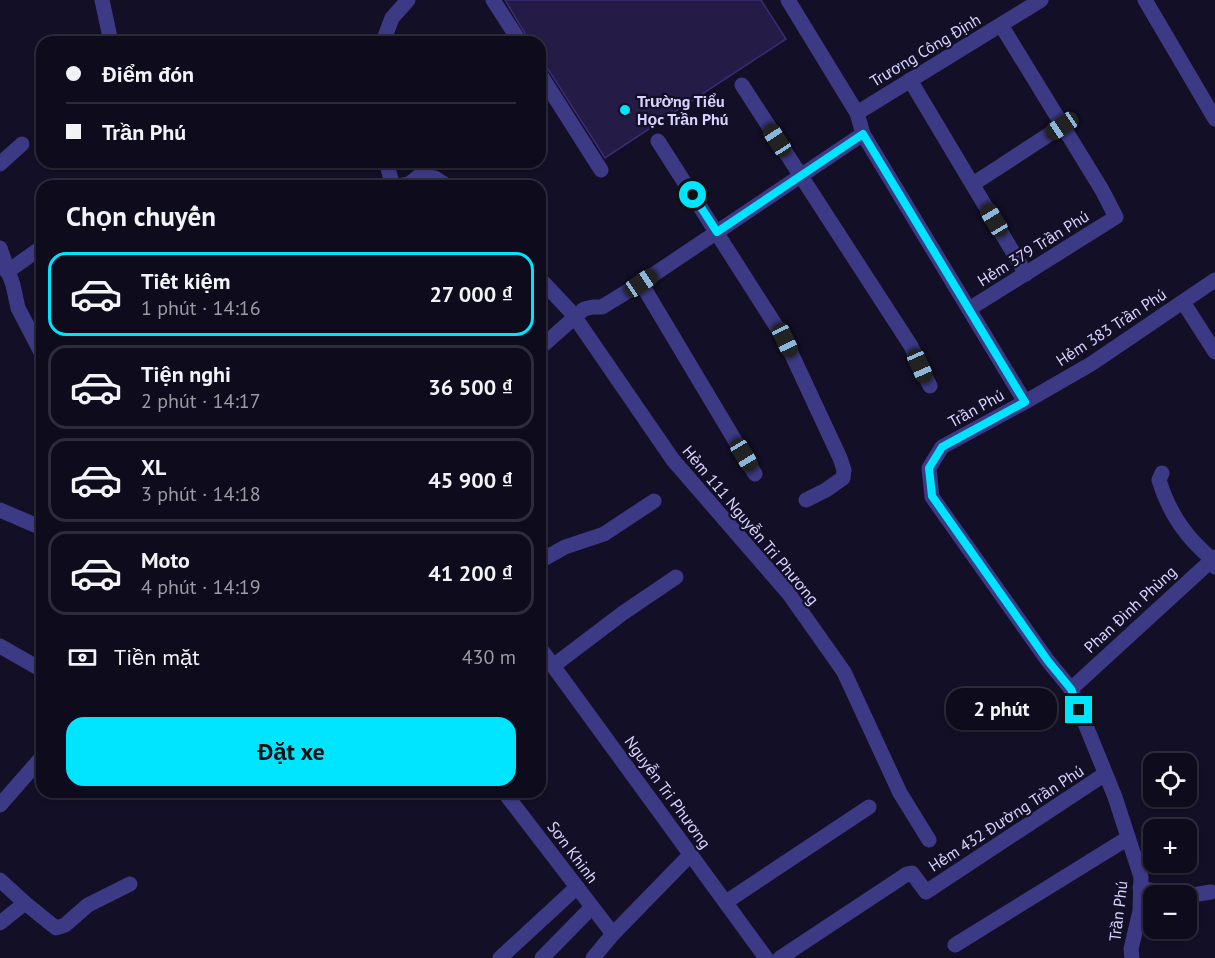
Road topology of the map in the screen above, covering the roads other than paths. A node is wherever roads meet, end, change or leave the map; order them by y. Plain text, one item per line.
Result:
1 (102, 0) edge
2 (408, 0) edge
3 (493, 0) edge
4 (788, 0) edge
5 (1041, 0) edge
6 (1144, 0) edge
7 (1001, 25) junction
8 (110, 36) edge
9 (385, 36) edge
10 (516, 36) edge
11 (910, 80) junction
12 (546, 83) edge
13 (742, 85) dead end
14 (857, 113) junction
15 (1215, 119) edge
16 (1062, 126) junction
17 (863, 134) junction
18 (658, 141) dead end
19 (21, 144) dead end
20 (0, 164) edge
21 (602, 170) dead end
22 (800, 176) junction
23 (414, 180) edge
24 (438, 180) edge
25 (973, 184) junction
26 (717, 232) junction
27 (0, 248) edge
28 (36, 251) edge
29 (7, 272) junction
30 (1026, 274) junction
31 (1215, 280) edge
32 (641, 283) junction
33 (546, 286) edge
34 (1183, 302) junction
35 (969, 309) junction
36 (574, 318) junction
37 (36, 342) edge
38 (546, 343) edge
39 (1215, 352) edge
40 (930, 386) dead end
41 (1025, 402) junction
42 (1162, 473) dead end
43 (755, 474) dead end
44 (806, 500) dead end
45 (654, 501) dead end
46 (0, 510) edge
47 (36, 525) edge
48 (546, 558) edge
49 (1214, 561) edge
50 (676, 577) dead end
51 (0, 646) edge
52 (546, 656) edge
53 (553, 666) junction
54 (36, 667) edge
55 (1071, 689) junction
56 (36, 764) edge
57 (1105, 774) junction
58 (509, 798) edge
59 (0, 805) edge
60 (869, 807) dead end
61 (1128, 838) junction
62 (929, 840) dead end
63 (691, 854) junction
64 (0, 880) edge
65 (130, 884) dead end
66 (577, 887) junction
67 (1140, 888) junction
68 (1143, 889) edge
69 (1210, 892) dead end
70 (1197, 894) edge
71 (726, 902) junction
72 (25, 903) junction
73 (592, 907) junction
74 (0, 923) edge
75 (613, 933) junction
76 (955, 945) dead end
77 (500, 958) edge
78 (542, 958) edge
79 (593, 958) edge
80 (766, 958) edge
81 (780, 958) edge
82 (1132, 958) edge

1 - 8 street
2 - 9 street
3 - 10 street
4 - 14 street, Trần Phú
5 - 7 street, Trương Công Định
6 - 15 street
7 - 11 street, Trương Công Định
7 - 16 street
11 - 14 street, Trương Công Định
11 - 25 street
12 - 21 street
13 - 22 street
14 - 17 street, Trần Phú
16 - 25 street
16 - 30 street, Hẻm 379 Trần Phú
17 - 22 street
17 - 35 street, Trần Phú
18 - 26 street
19 - 20 street
22 - 26 street
22 - 40 street
23 - 24 street
25 - 30 street
26 - 32 street
26 - 44 street
27 - 29 street
28 - 29 street
29 - 37 street
30 - 35 street, Hẻm 379 Trần Phú
31 - 34 street, Hẻm 383 Trần Phú
32 - 36 street
32 - 43 street
33 - 36 street, Hẻm 111 Nguyễn Tri Phương
34 - 39 street
34 - 41 street, Hẻm 383 Trần Phú
35 - 41 street, Trần Phú
36 - 38 street
36 - 62 street, Hẻm 111 Nguyễn Tri Phương
41 - 55 street, Trần Phú
42 - 49 street
45 - 48 street
46 - 47 street
49 - 55 street, Phan Đình Phùng
50 - 53 street
51 - 54 street
52 - 53 street, Nguyễn Tri Phương
53 - 63 street, Nguyễn Tri Phương
55 - 57 street, Trần Phú
56 - 59 street
57 - 61 street, Trần Phú
57 - 81 street, Hẻm 432 Đường Trần Phú
58 - 66 street, Sơn Khinh
60 - 71 street
61 - 67 street, Trần Phú
61 - 76 street
63 - 71 street, Nguyễn Tri Phương
63 - 75 street
64 - 72 street
65 - 72 street
66 - 73 street, Sơn Khinh
66 - 77 street
67 - 68 street
67 - 82 street, Trần Phú
69 - 70 street
71 - 80 street, Nguyễn Tri Phương
72 - 74 street
73 - 75 street, Sơn Khinh
73 - 78 street
75 - 79 street

